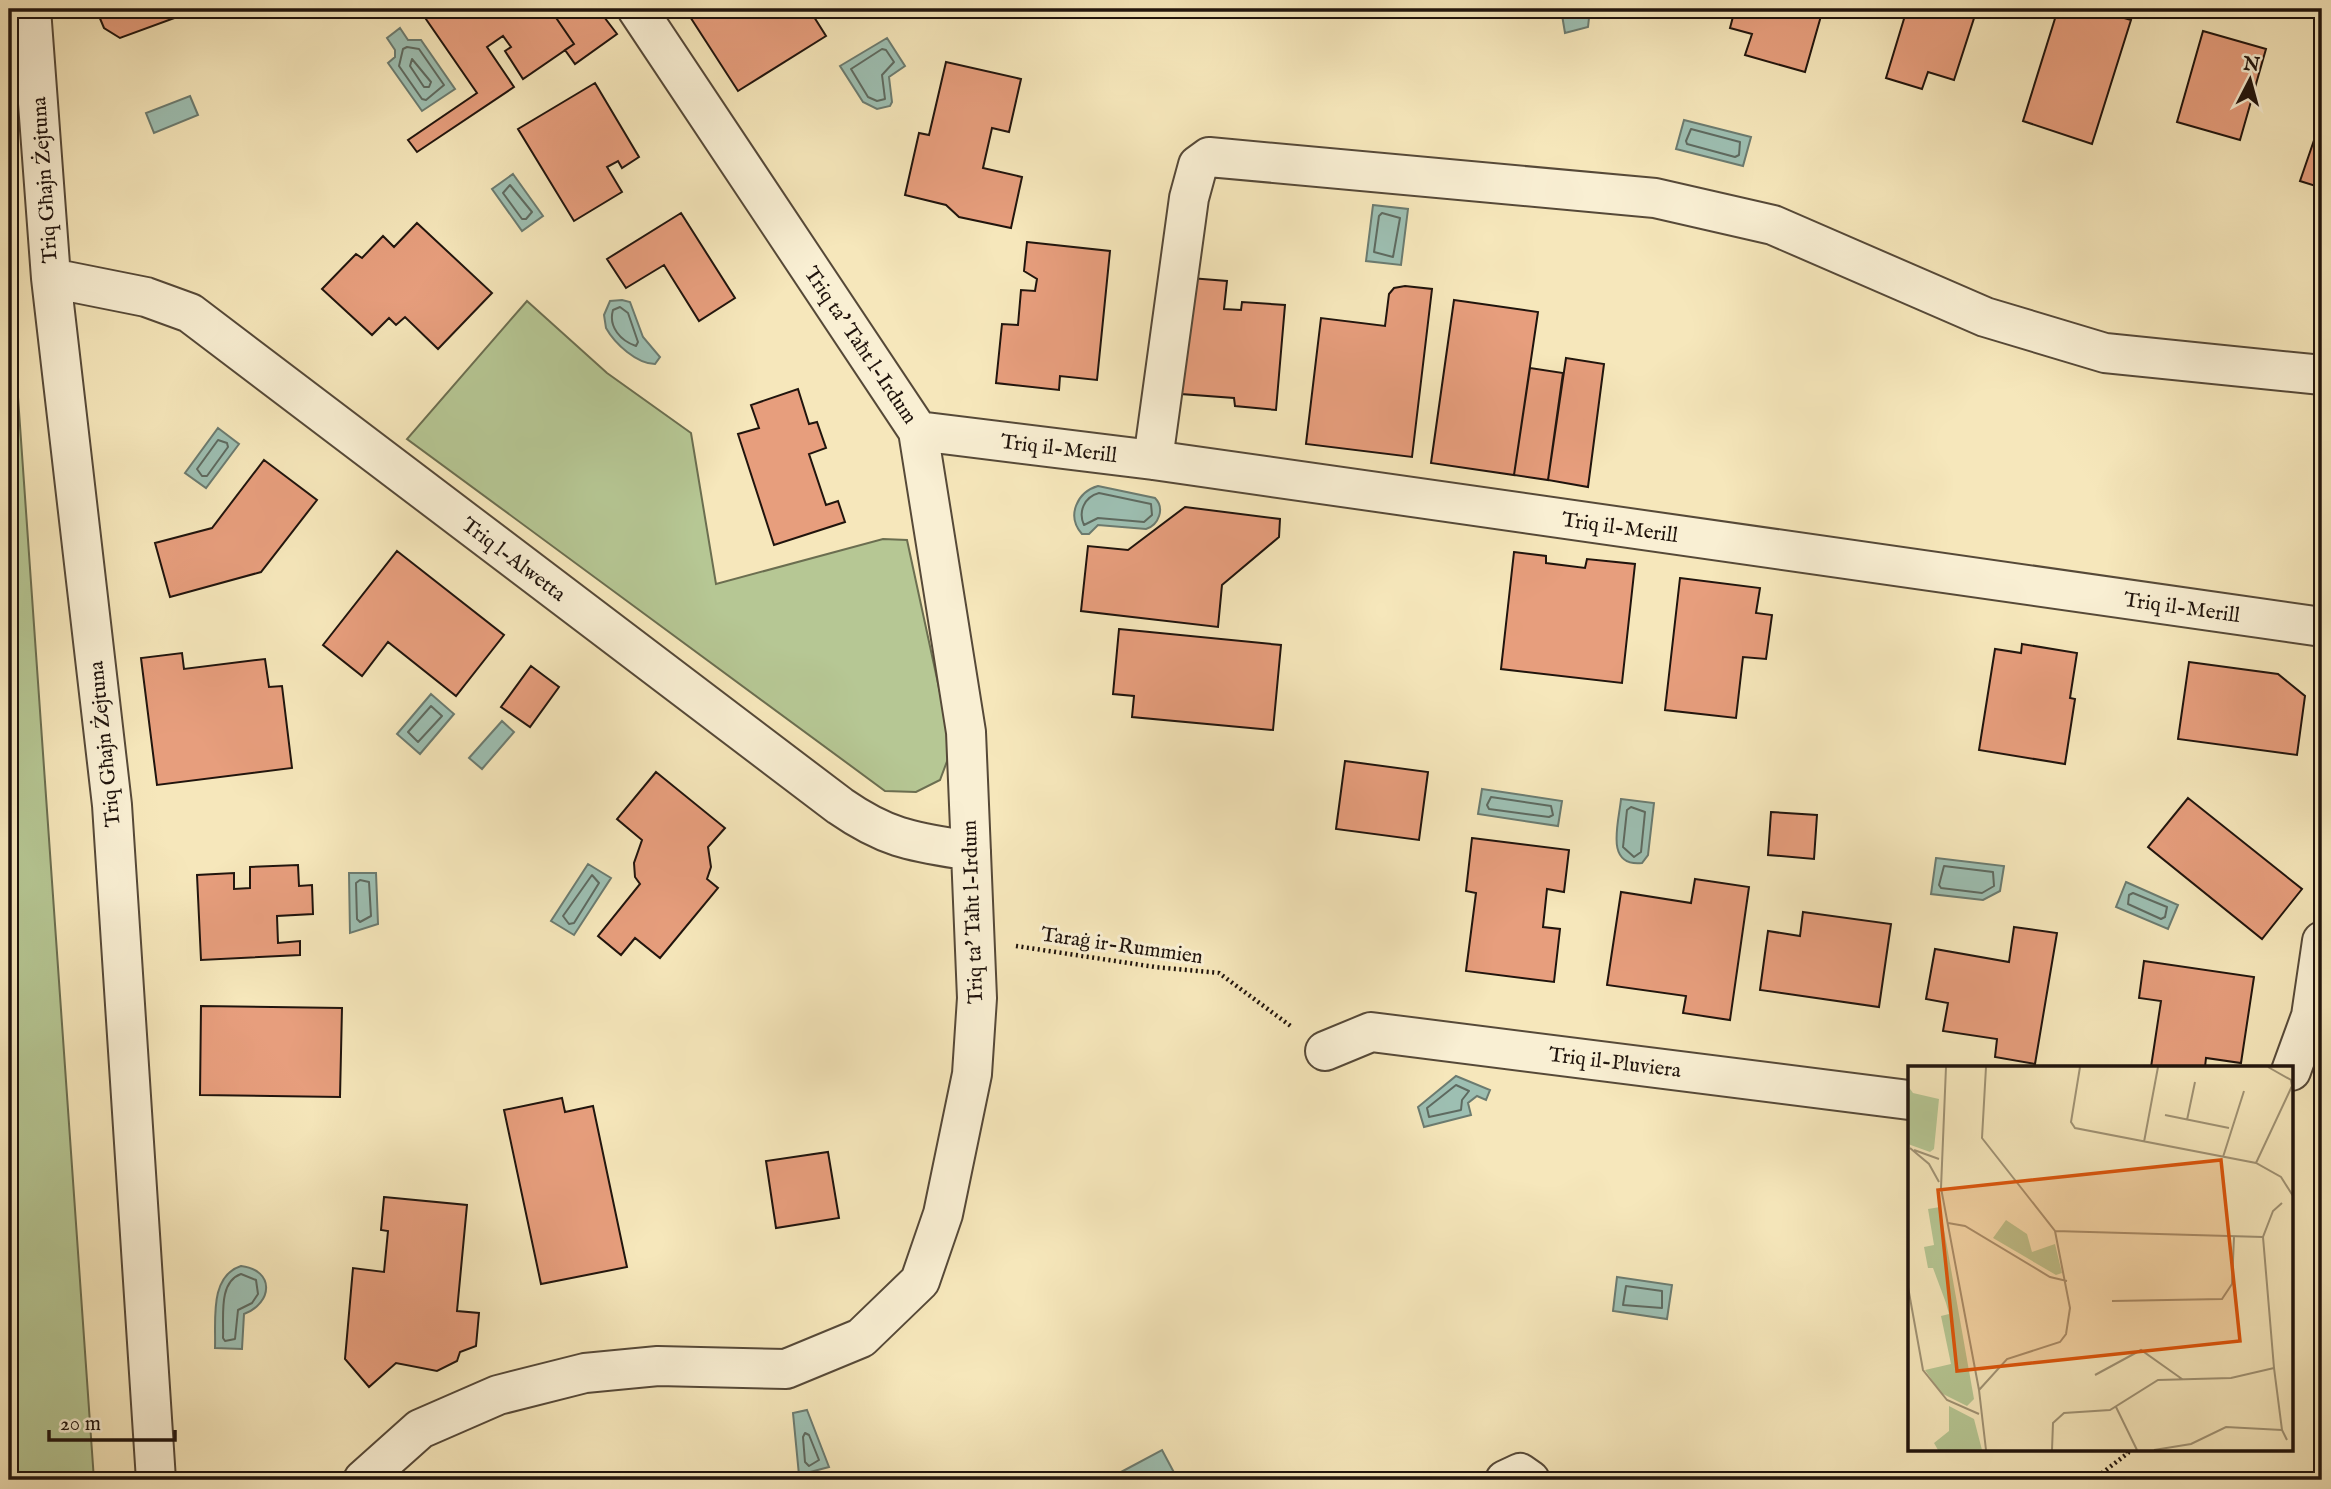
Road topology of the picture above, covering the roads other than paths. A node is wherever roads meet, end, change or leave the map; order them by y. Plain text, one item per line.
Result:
1 (31, 9) edge
2 (637, 9) edge
3 (51, 278) junction
4 (2322, 375) edge
5 (918, 431) junction
6 (1153, 460) junction
7 (2322, 626) edge
8 (971, 851) junction
9 (2322, 941) edge
10 (1325, 1051) road end
11 (2292, 1068) edge
12 (1908, 1100) edge
13 (156, 1480) edge
14 (363, 1480) edge
15 (1504, 1480) edge
16 (1530, 1480) edge

1 - 3 street, Triq Għajn Żejtuna
2 - 5 street, Triq ta' Taħt l-Irdum
3 - 8 street, Triq l-Alwetta
3 - 13 street, Triq Għajn Żejtuna
4 - 6 street
5 - 6 street, Triq il-Merill
5 - 8 street, Triq ta' Taħt l-Irdum
6 - 7 street, Triq il-Merill
8 - 14 street, Triq ta' Taħt l-Irdum
9 - 11 street
10 - 12 street, Triq il-Pluviera
15 - 16 street

